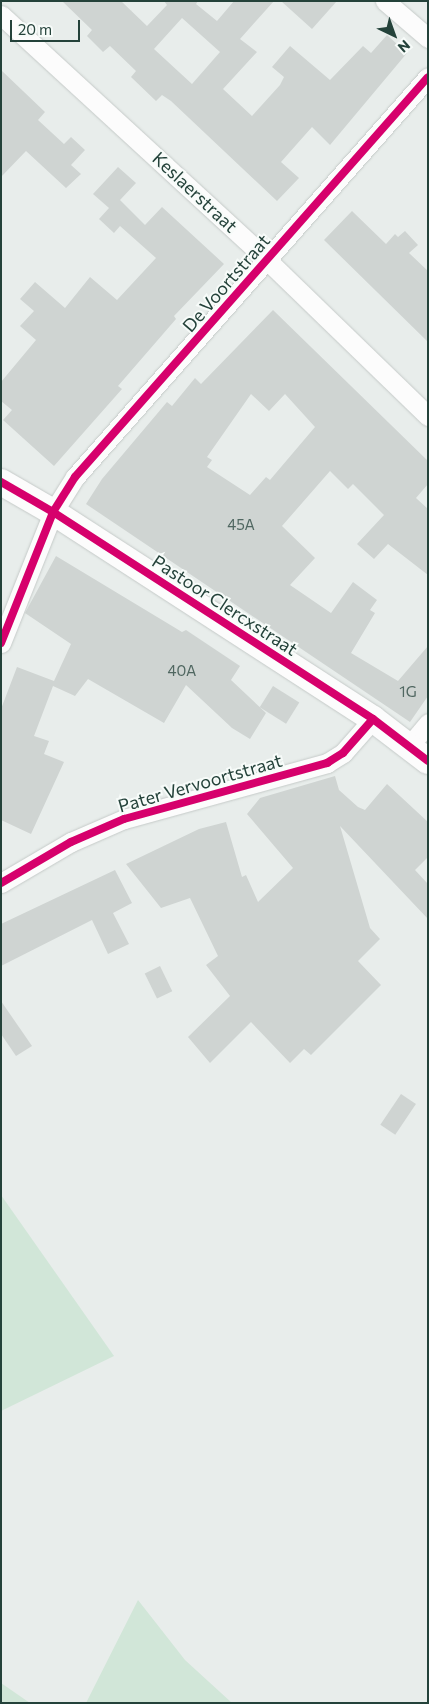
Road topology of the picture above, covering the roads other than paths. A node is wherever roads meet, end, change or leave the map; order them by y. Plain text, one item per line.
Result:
1 (385, 1) edge
2 (1, 15) edge
3 (428, 38) edge
4 (428, 77) edge
5 (266, 259) junction
6 (428, 416) edge
7 (1, 482) edge
8 (53, 512) junction
9 (1, 643) edge
10 (372, 719) junction
11 (428, 723) edge
12 (419, 754) edge
13 (1, 883) edge

1 - 3 street
2 - 5 street, Keslaerstraat
4 - 5 street, De Voortstraat
5 - 6 street, Keslaerstraat
5 - 8 street, De Voortstraat
7 - 8 street, Pastoor Clercxstraat
8 - 9 street, De Voortstraat
8 - 10 street, Pastoor Clercxstraat
10 - 12 street, Pastoor Clercxstraat
10 - 13 street, Pater Vervoortstraat
11 - 12 street

